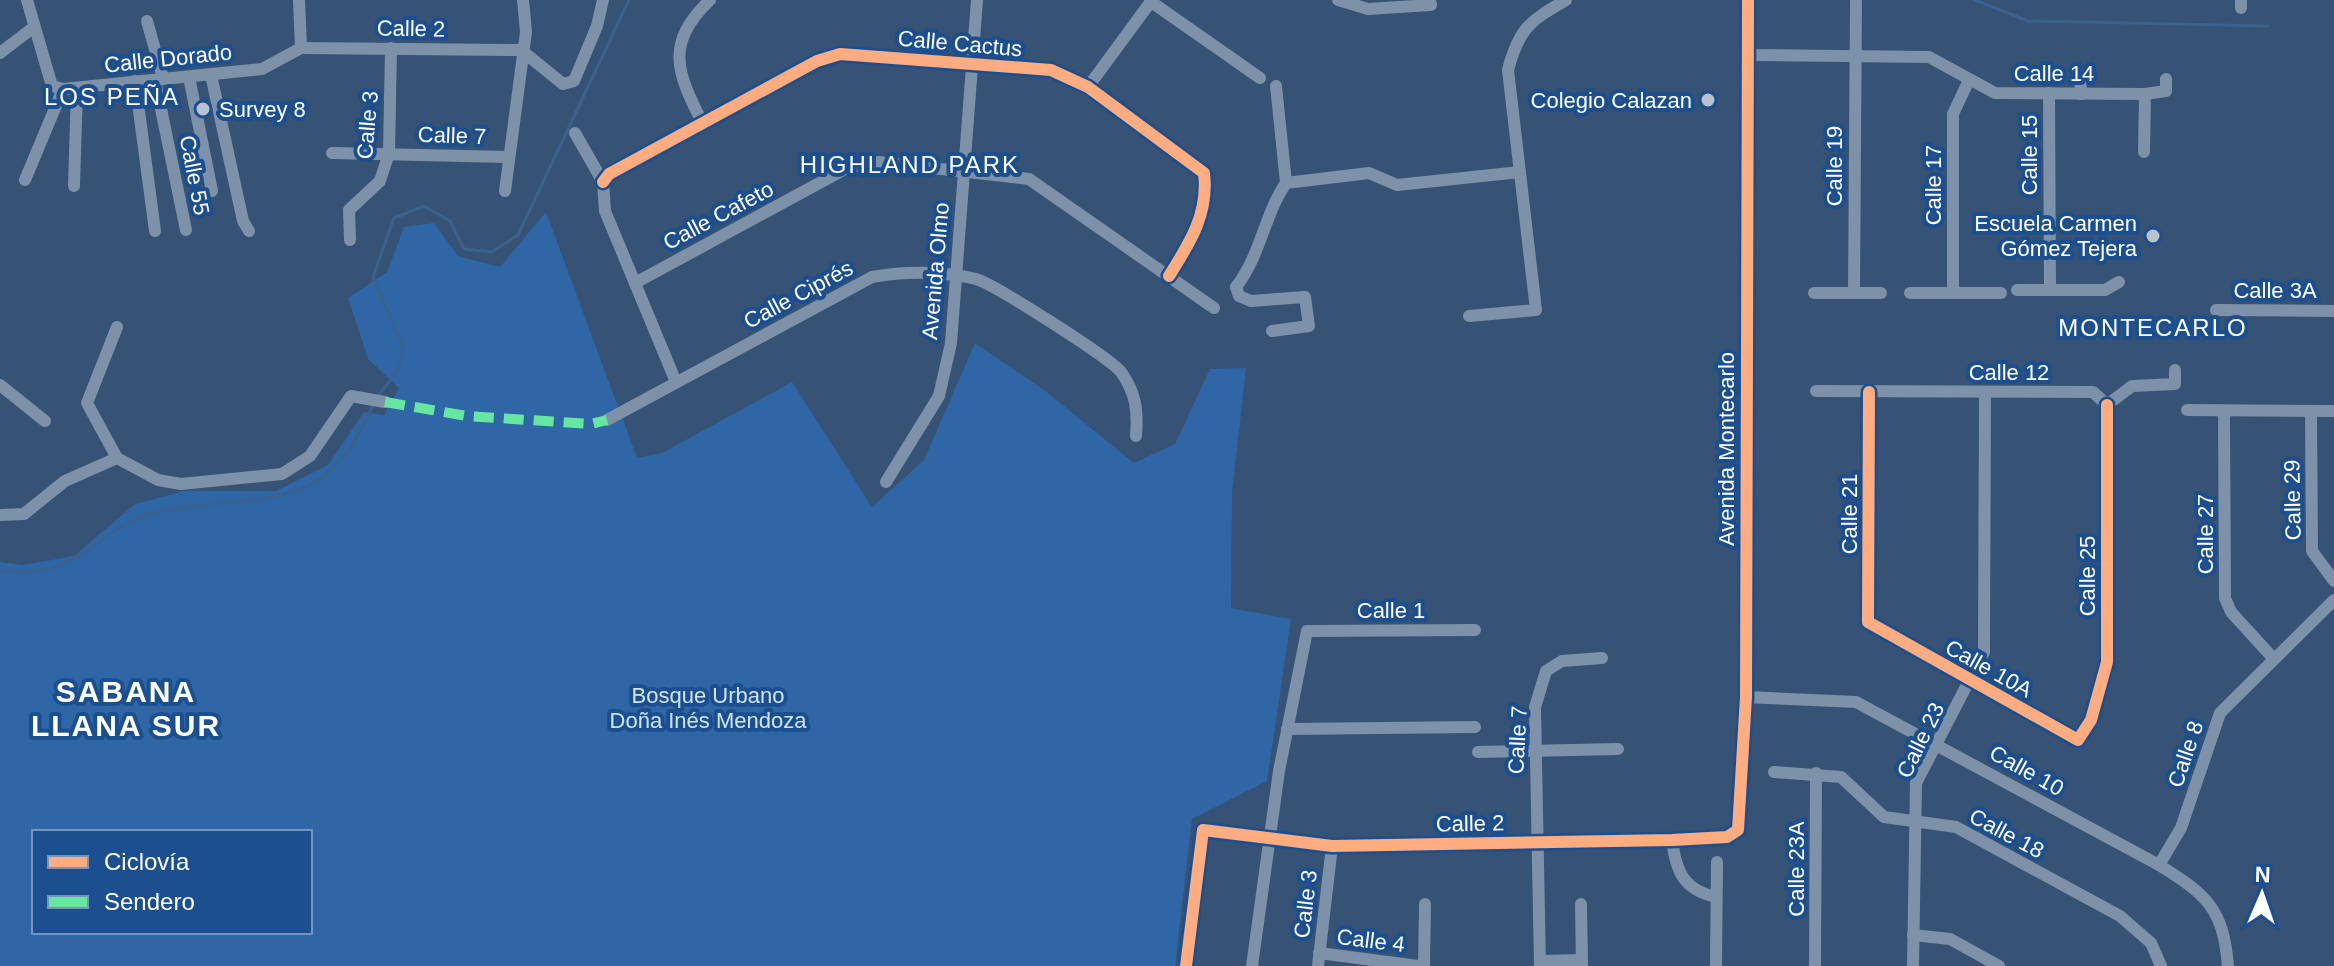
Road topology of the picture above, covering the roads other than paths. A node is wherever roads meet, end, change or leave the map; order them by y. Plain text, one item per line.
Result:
1 (27, 0) edge
2 (299, 0) edge
3 (523, 0) edge
4 (603, 0) edge
5 (710, 0) edge
6 (977, 0) edge
7 (1338, 0) edge
8 (1430, 0) edge
9 (1566, 0) edge
10 (1748, 0) edge
11 (1856, 0) edge
12 (1151, 1) edge
13 (147, 21) dead end
14 (34, 27) junction
15 (301, 48) junction
16 (391, 48) junction
17 (521, 50) junction
18 (0, 53) edge
19 (1747, 55) junction
20 (1855, 56) junction
21 (974, 63) junction
22 (211, 75) junction
23 (2080, 76) dead end
24 (189, 77) junction
25 (1260, 78) dead end
26 (159, 79) junction
27 (2166, 79) dead end
28 (1969, 80) junction
29 (135, 81) junction
30 (1276, 86) dead end
31 (1088, 87) junction
32 (77, 88) junction
33 (63, 89) junction
34 (2049, 93) junction
35 (2081, 94) junction
36 (2145, 94) junction
37 (703, 124) junction
38 (575, 133) dead end
39 (2144, 152) dead end
40 (332, 153) dead end
41 (389, 153) junction
42 (508, 157) junction
43 (964, 170) junction
44 (1520, 172) junction
45 (25, 180) dead end
46 (603, 182) junction
47 (1286, 183) junction
48 (74, 186) dead end
49 (212, 191) dead end
50 (505, 191) dead end
51 (186, 230) dead end
52 (155, 231) dead end
53 (249, 231) dead end
54 (350, 240) dead end
55 (955, 276) junction
56 (1169, 276) junction
57 (2119, 282) dead end
58 (635, 283) junction
59 (2017, 290) dead end
60 (2050, 290) junction
61 (1854, 292) junction
62 (1814, 293) dead end
63 (1881, 293) dead end
64 (1910, 293) dead end
65 (1953, 293) junction
66 (2001, 293) dead end
67 (1214, 308) dead end
68 (2216, 310) dead end
69 (2334, 311) edge
70 (1469, 316) dead end
71 (117, 327) dead end
72 (1272, 331) dead end
73 (2175, 370) dead end
74 (676, 382) junction
75 (0, 385) edge
76 (1816, 391) dead end
77 (1869, 392) junction
78 (1985, 392) junction
79 (385, 402) dead end
80 (2107, 405) junction
81 (2187, 410) dead end
82 (2334, 411) edge
83 (2224, 412) junction
84 (2311, 412) junction
85 (607, 420) dead end
86 (45, 421) dead end
87 (1136, 436) dead end
88 (117, 458) junction
89 (886, 482) dead end
90 (0, 515) edge
91 (2334, 581) edge
92 (2334, 600) edge
93 (1881, 629) joint
94 (1475, 630) dead end
95 (1602, 658) dead end
96 (2273, 658) junction
97 (1971, 682) junction
98 (1746, 697) junction
99 (1475, 727) dead end
100 (1287, 729) junction
101 (2078, 740) joint
102 (1938, 744) junction
103 (1618, 749) dead end
104 (1534, 751) junction
105 (1478, 752) dead end
106 (1774, 772) dead end
107 (1816, 773) junction
108 (1914, 819) junction
109 (1270, 838) junction
110 (1672, 840) junction
111 (1535, 842) junction
112 (1332, 846) junction
113 (1717, 862) dead end
114 (2159, 865) junction
115 (1716, 897) junction
116 (1425, 904) dead end
117 (1581, 904) dead end
118 (1913, 935) junction
119 (1318, 960) edge
120 (1582, 963) edge
121 (1540, 964) edge
122 (1186, 966) edge
123 (1252, 966) edge
124 (1421, 966) edge
125 (1716, 966) edge
126 (1815, 966) edge
127 (1913, 966) edge
128 (1999, 966) edge
129 (2161, 966) edge
130 (2228, 966) edge

1 - 14 street
2 - 15 street
3 - 17 street, Calle 7
4 - 17 street
5 - 37 street
6 - 21 street, Avenida Olmo
7 - 8 street
9 - 44 street
10 - 19 street, Avenida Montecarlo
11 - 20 street, Calle 19
12 - 25 street
12 - 31 street
13 - 26 street, Calle 55
14 - 18 street
14 - 33 street
15 - 16 street, Calle 2
15 - 22 street, Calle Dorado
16 - 17 street, Calle 2
16 - 41 street, Calle 3
17 - 42 street, Calle 7
19 - 20 street, Calle 14
19 - 98 street, Avenida Montecarlo
20 - 28 street, Calle 14
20 - 61 street, Calle 19
21 - 31 street, Calle Cactus
21 - 37 street, Calle Cactus
21 - 43 street, Avenida Olmo
22 - 24 street, Calle Dorado
22 - 53 street
23 - 35 street
24 - 26 street, Calle Dorado
24 - 49 street
26 - 29 street, Calle Dorado
26 - 51 street, Calle 55
27 - 36 street
28 - 34 street, Calle 14
28 - 65 street, Calle 17
29 - 32 street, Calle Dorado
29 - 52 street
30 - 47 street
31 - 56 street, Calle Cactus
32 - 33 street, Calle Dorado
32 - 48 street
33 - 45 street
34 - 35 street, Calle 14
34 - 60 street, Calle 15
35 - 36 street, Calle 14
36 - 39 street
37 - 46 street, Calle Cactus
38 - 46 street
40 - 41 street, Calle 7
41 - 42 street, Calle 7
41 - 54 street, Calle 3
42 - 50 street
43 - 55 street, Avenida Olmo
43 - 56 street, Calle Cafeto
43 - 58 street, Calle Cafeto
44 - 47 street
44 - 70 street
46 - 58 street
47 - 72 street
55 - 74 street, Calle Ciprés
55 - 87 street, Calle Ciprés
55 - 89 street, Avenida Olmo
56 - 67 street, Calle Cafeto
57 - 60 street
58 - 74 street
59 - 60 street
61 - 62 street
61 - 63 street
64 - 65 street
65 - 66 street
68 - 69 street, Calle 3A
71 - 88 street
73 - 80 street
74 - 85 street, Calle Ciprés
75 - 86 street
76 - 77 street, Calle 12
77 - 78 street, Calle 12
77 - 93 street, Calle 21
78 - 80 street, Calle 12
78 - 97 street, Calle 23
79 - 88 street
80 - 101 street, Calle 25
81 - 83 street
82 - 84 street
83 - 84 street
83 - 96 street, Calle 27
84 - 91 street, Calle 29
88 - 90 street
92 - 96 street, Calle 8
93 - 97 street, Calle 10A
94 - 100 street, Calle 1
95 - 104 street, Calle 7
96 - 114 street, Calle 8
97 - 101 street, Calle 10A
97 - 102 street, Calle 23
98 - 102 street, Calle 10
98 - 110 street, Avenida Montecarlo
99 - 100 street
100 - 109 street
102 - 108 street, Calle 23
102 - 114 street, Calle 10
103 - 104 street
104 - 105 street
104 - 111 street, Calle 7
106 - 107 street
107 - 108 street, Calle 18
107 - 126 street, Calle 23A
108 - 118 street, Calle 23
108 - 129 street, Calle 18
109 - 112 street, Calle 2
109 - 122 street, Calle 2
109 - 123 street
110 - 111 street, Calle 2
110 - 115 street
111 - 112 street, Calle 2
111 - 121 street, Calle 7
112 - 119 street, Calle 3
113 - 115 street
114 - 130 street, Calle 10
115 - 125 street
116 - 124 street
117 - 120 street
118 - 127 street, Calle 23
118 - 128 street
119 - 124 street, Calle 4
120 - 121 street

